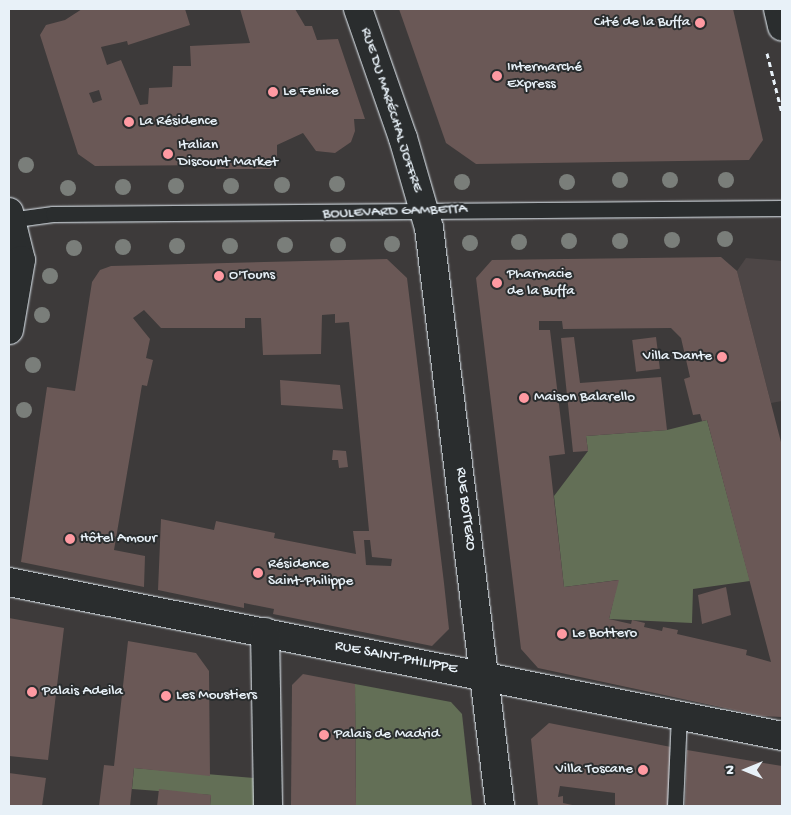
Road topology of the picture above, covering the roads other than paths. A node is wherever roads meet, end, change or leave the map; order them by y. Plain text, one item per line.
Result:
1 (358, 9) edge
2 (778, 9) edge
3 (774, 37) edge
4 (782, 208) edge
5 (424, 212) junction
6 (9, 217) edge
7 (9, 330) edge
8 (9, 582) edge
9 (266, 632) junction
10 (486, 676) junction
11 (679, 716) junction
12 (782, 736) edge
13 (268, 806) edge
14 (500, 806) edge
15 (675, 806) edge

1 - 5 street, RUE DU MARÉCHAL JOFFRE
2 - 3 street
4 - 5 lane, BOULEVARD GAMBETTA
5 - 6 lane, BOULEVARD GAMBETTA
5 - 10 street, RUE BOTTERO
6 - 7 street
8 - 9 street, RUE SAINT-PHILIPPE
9 - 10 street, RUE SAINT-PHILIPPE
9 - 13 street
10 - 11 street, RUE SAINT-PHILIPPE
10 - 14 street, RUE BOTTERO
11 - 12 street, RUE SAINT-PHILIPPE
11 - 15 lane

